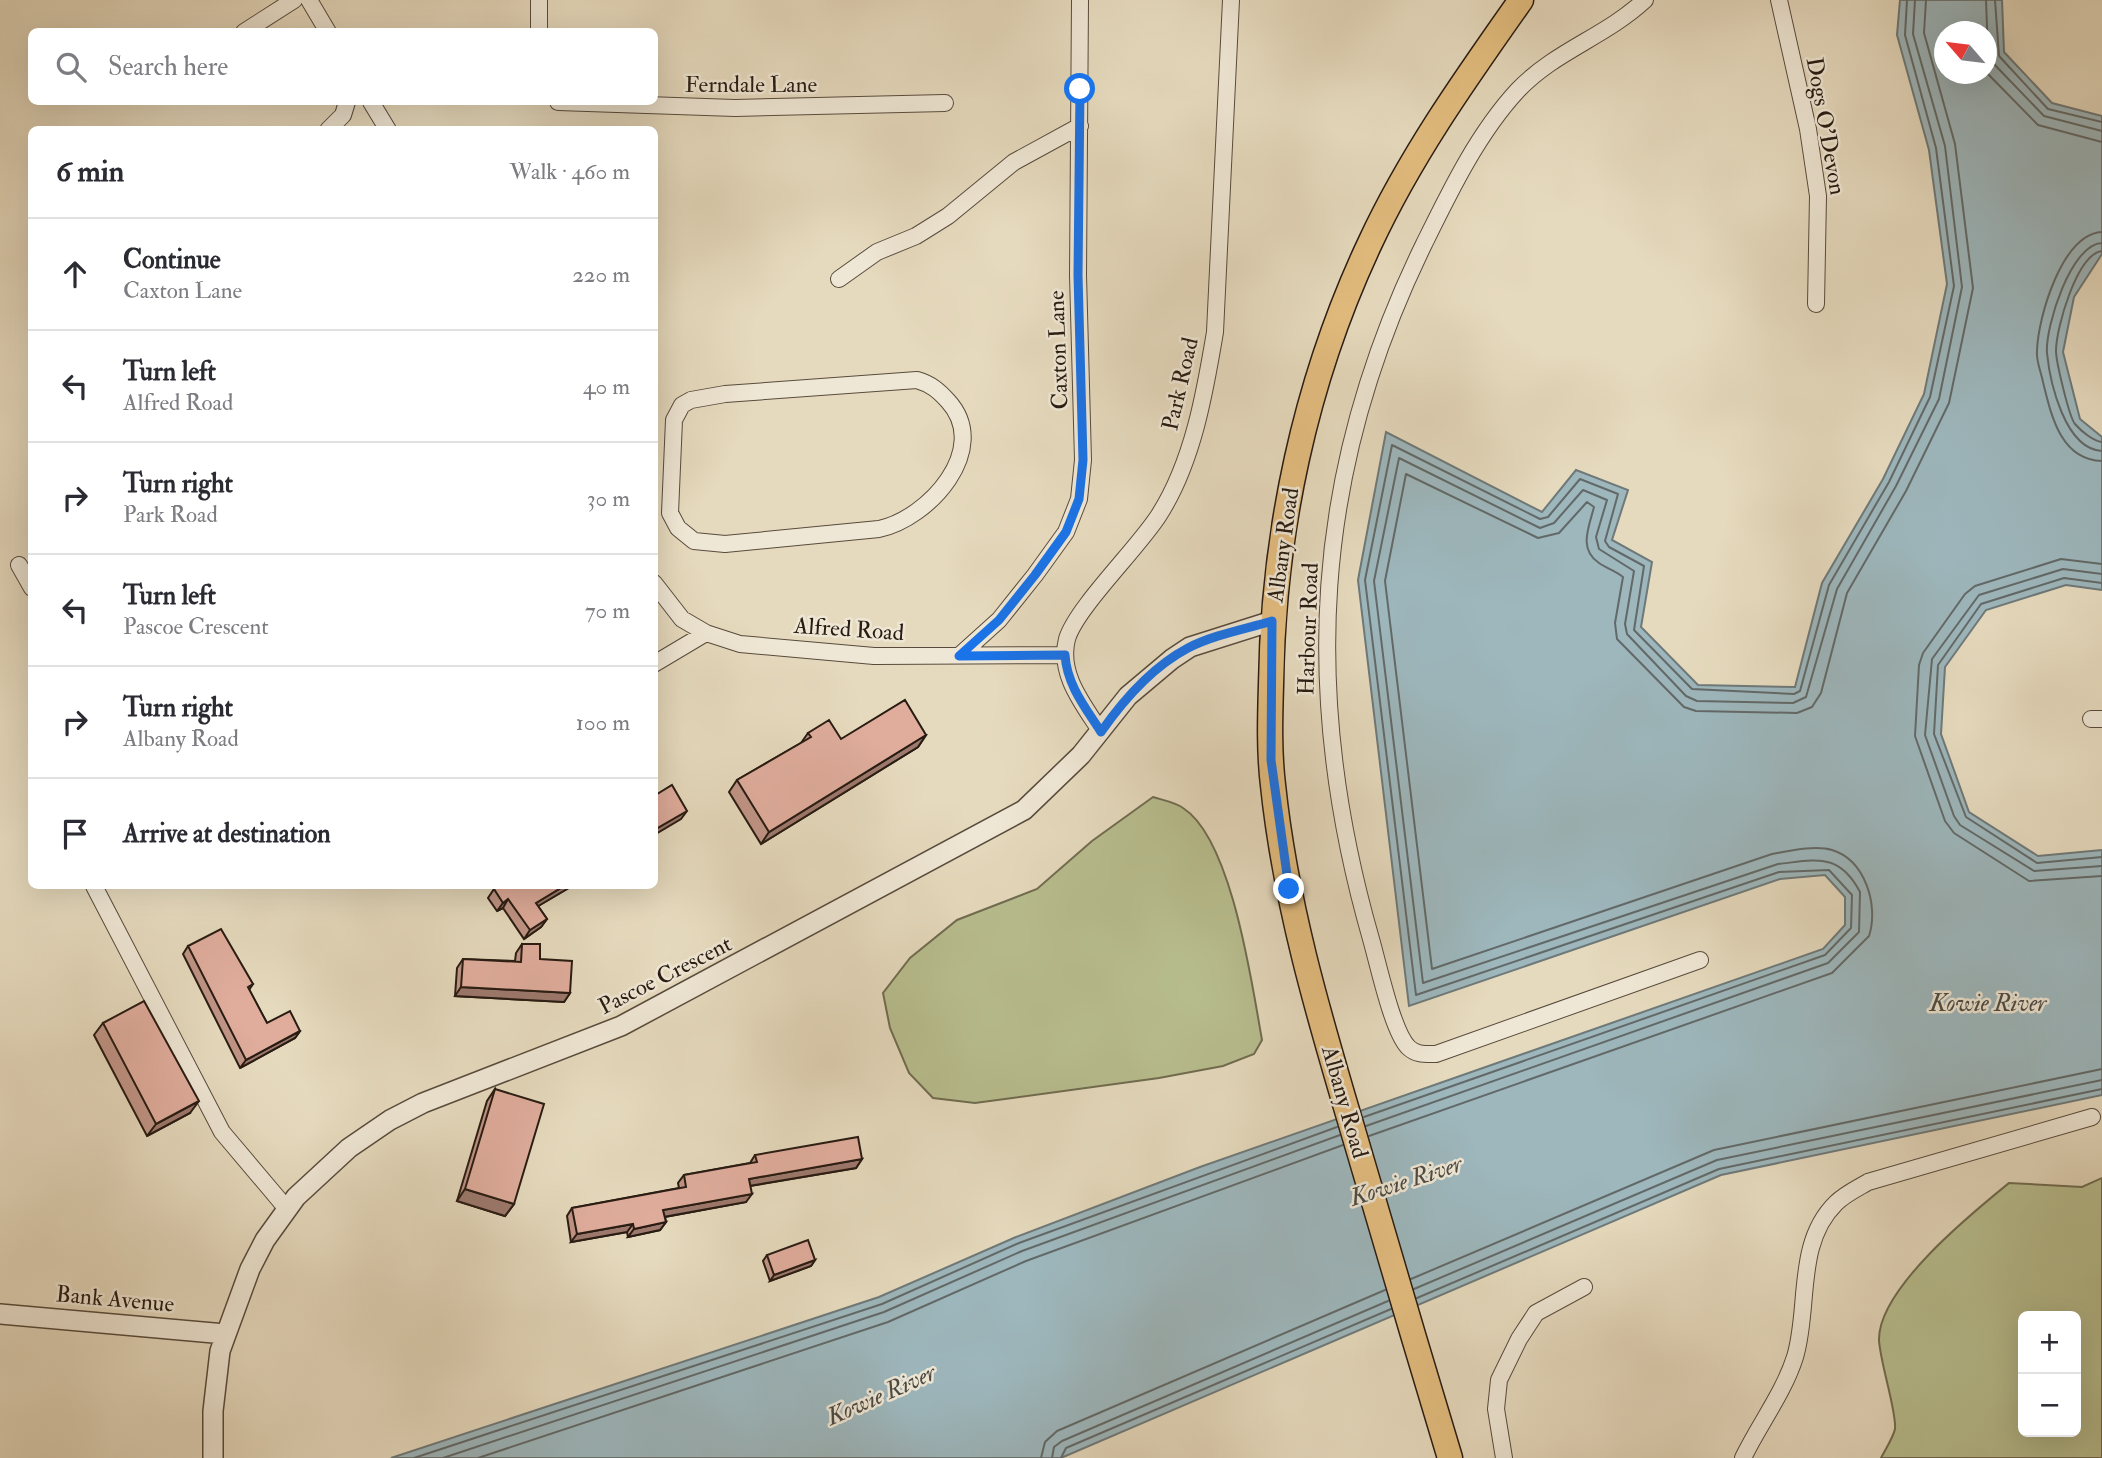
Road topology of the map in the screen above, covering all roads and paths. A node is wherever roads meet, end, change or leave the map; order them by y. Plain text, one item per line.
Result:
1 (294, 0) edge
2 (309, 0) edge
3 (539, 0) edge
4 (1080, 0) edge
5 (1231, 0) edge
6 (1521, 0) edge
7 (1645, 0) edge
8 (1779, 0) edge
9 (250, 28) edge
10 (326, 28) edge
11 (539, 28) edge
12 (945, 103) dead end
13 (345, 105) edge
14 (373, 105) edge
15 (646, 105) edge
16 (332, 126) edge
17 (386, 126) edge
18 (1080, 126) junction
19 (839, 279) dead end
20 (1816, 304) dead end
21 (662, 515) edge
22 (19, 565) dead end
23 (28, 581) edge
24 (658, 589) edge
25 (1272, 621) junction
26 (706, 633) junction
27 (1065, 655) junction
28 (959, 656) junction
29 (658, 662) edge
30 (1101, 732) junction
31 (96, 889) edge
32 (1700, 960) dead end
33 (2092, 1117) dead end
34 (287, 1209) junction
35 (1584, 1287) dead end
36 (0, 1314) edge
37 (225, 1334) junction
38 (213, 1458) edge
39 (1450, 1458) edge
40 (1504, 1458) edge
41 (1743, 1458) edge

1 - 9 street
2 - 10 street
3 - 11 street
4 - 18 street, Caxton Lane
5 - 27 street, Park Road
6 - 25 main road, Albany Road
7 - 32 street, Harbour Road
8 - 20 street, Dogs O'Devon
12 - 15 street, Ferndale Lane
13 - 16 street
14 - 17 street
18 - 19 street
18 - 28 street, Caxton Lane
21 - 21 street
22 - 23 street
24 - 26 street, Alfred Road
25 - 30 street, Pascoe Crescent
25 - 39 main road, Albany Road
26 - 28 street, Alfred Road
26 - 29 street
27 - 28 street, Alfred Road
27 - 30 street
30 - 34 street, Pascoe Crescent
31 - 34 street
33 - 41 street
34 - 37 street, Pascoe Crescent
35 - 40 street
36 - 37 street, Bank Avenue
37 - 38 street, Pascoe Crescent

